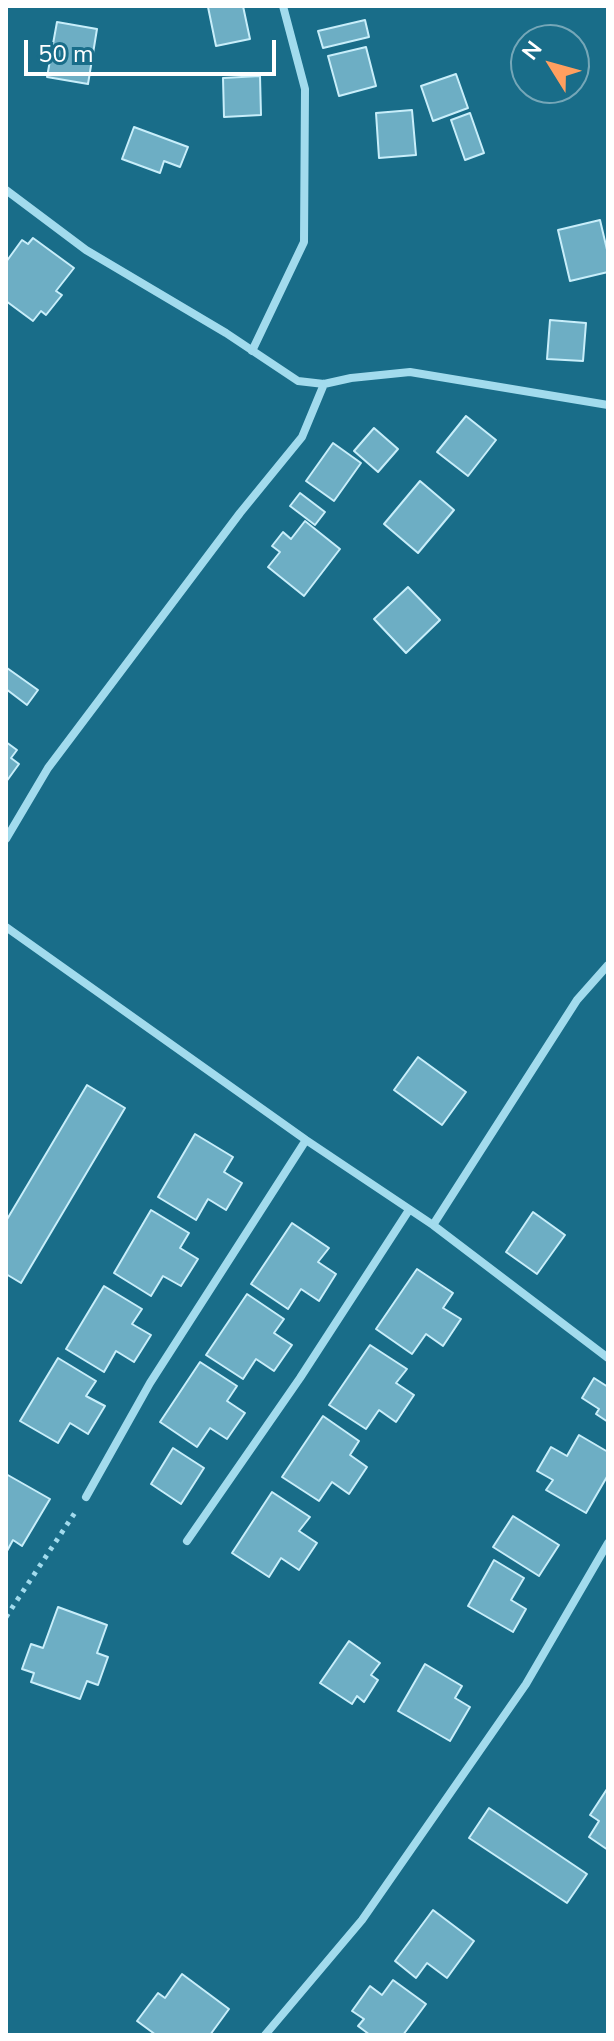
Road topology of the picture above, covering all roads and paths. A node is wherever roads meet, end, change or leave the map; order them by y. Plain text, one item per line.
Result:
1 (283, 6) edge
2 (6, 190) edge
3 (252, 351) junction
4 (324, 384) junction
5 (608, 405) edge
6 (6, 839) edge
7 (6, 927) edge
8 (608, 965) edge
9 (306, 1140) junction
10 (409, 1210) junction
11 (433, 1225) junction
12 (608, 1358) edge
13 (86, 1497) joint
14 (187, 1541) dead end
15 (608, 1543) edge
16 (6, 1617) edge
17 (265, 2035) edge

1 - 3 street
2 - 3 street
3 - 4 street
4 - 5 street
4 - 6 street
7 - 9 street
8 - 11 street
9 - 10 street
9 - 13 street
10 - 11 street
10 - 14 street
11 - 12 street
13 - 16 path
15 - 17 street

